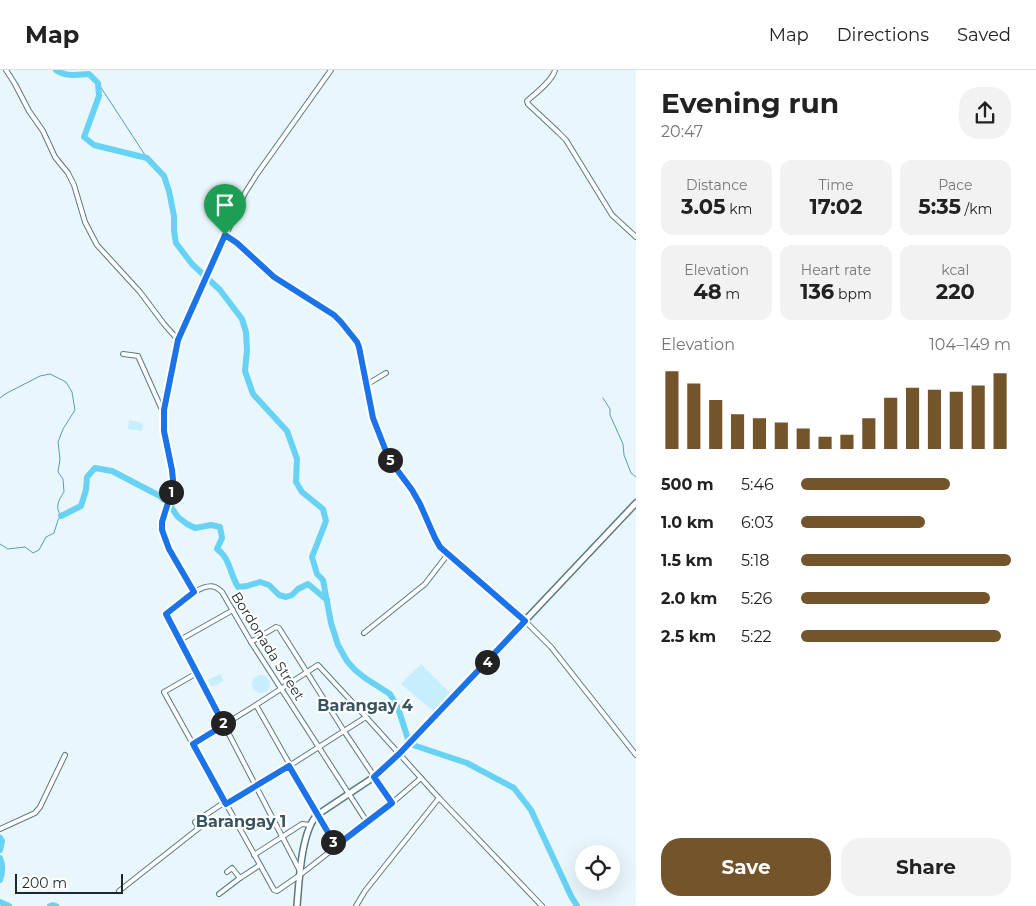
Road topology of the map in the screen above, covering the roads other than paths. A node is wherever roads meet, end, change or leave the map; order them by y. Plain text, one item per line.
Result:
1 (6, 70) edge
2 (331, 70) edge
3 (555, 70) edge
4 (225, 235) junction
5 (636, 237) edge
6 (178, 340) junction
7 (123, 354) dead end
8 (386, 373) dead end
9 (366, 384) junction
10 (164, 414) junction
11 (636, 503) edge
12 (448, 554) junction
13 (194, 592) junction
14 (233, 610) junction
15 (525, 621) junction
16 (364, 633) dead end
17 (180, 640) junction
18 (252, 642) junction
19 (197, 673) junction
20 (307, 673) junction
21 (282, 689) junction
22 (256, 705) junction
23 (366, 716) junction
24 (224, 725) junction
25 (344, 731) junction
26 (193, 744) junction
27 (318, 747) junction
28 (399, 754) junction
29 (66, 755) dead end
30 (636, 755) edge
31 (289, 766) junction
32 (374, 777) junction
33 (421, 778) junction
34 (256, 785) junction
35 (349, 794) junction
36 (439, 798) junction
37 (225, 803) junction
38 (392, 803) junction
39 (317, 815) junction
40 (367, 822) junction
41 (310, 825) junction
42 (0, 829) edge
43 (283, 836) junction
44 (336, 846) junction
45 (254, 855) junction
46 (260, 866) junction
47 (227, 872) dead end
48 (300, 873) junction
49 (240, 878) junction
50 (119, 891) dead end
51 (219, 894) dead end
52 (297, 906) edge
53 (356, 906) edge
54 (542, 906) edge

1 - 6 street
2 - 4 street
3 - 5 street
4 - 6 street
4 - 9 street
6 - 10 street
7 - 10 street
8 - 9 street
9 - 12 street
10 - 13 street
11 - 15 main road
12 - 15 street
12 - 16 street
13 - 14 street, Bordonada Street
13 - 17 street
14 - 17 street
14 - 18 street, Bordonada Street
15 - 28 main road
15 - 30 street
17 - 19 street
18 - 20 street
18 - 21 street, Bordonada Street
19 - 24 street
19 - 26 street
20 - 21 street
20 - 23 street
20 - 25 street
21 - 22 street
21 - 27 street, Bordonada Street
22 - 24 street
22 - 31 street
23 - 25 street
23 - 28 street
24 - 26 street
24 - 34 street
25 - 27 street
25 - 32 street
26 - 37 street
27 - 31 street
27 - 35 street, Bordonada Street
28 - 32 main road
28 - 33 street
29 - 42 street
31 - 34 street
31 - 39 street
32 - 35 main road
32 - 38 street
33 - 36 street
33 - 38 street
34 - 37 street
34 - 43 street
35 - 39 main road
35 - 40 street, Bordonada Street
36 - 53 street
36 - 54 street
37 - 45 street
37 - 50 street
38 - 40 street
39 - 41 main road
39 - 44 street
40 - 44 street
41 - 43 street
41 - 48 main road
43 - 45 street
43 - 48 street
44 - 48 street
45 - 46 street
46 - 48 street
46 - 49 street
47 - 49 street
48 - 52 main road
49 - 51 street

